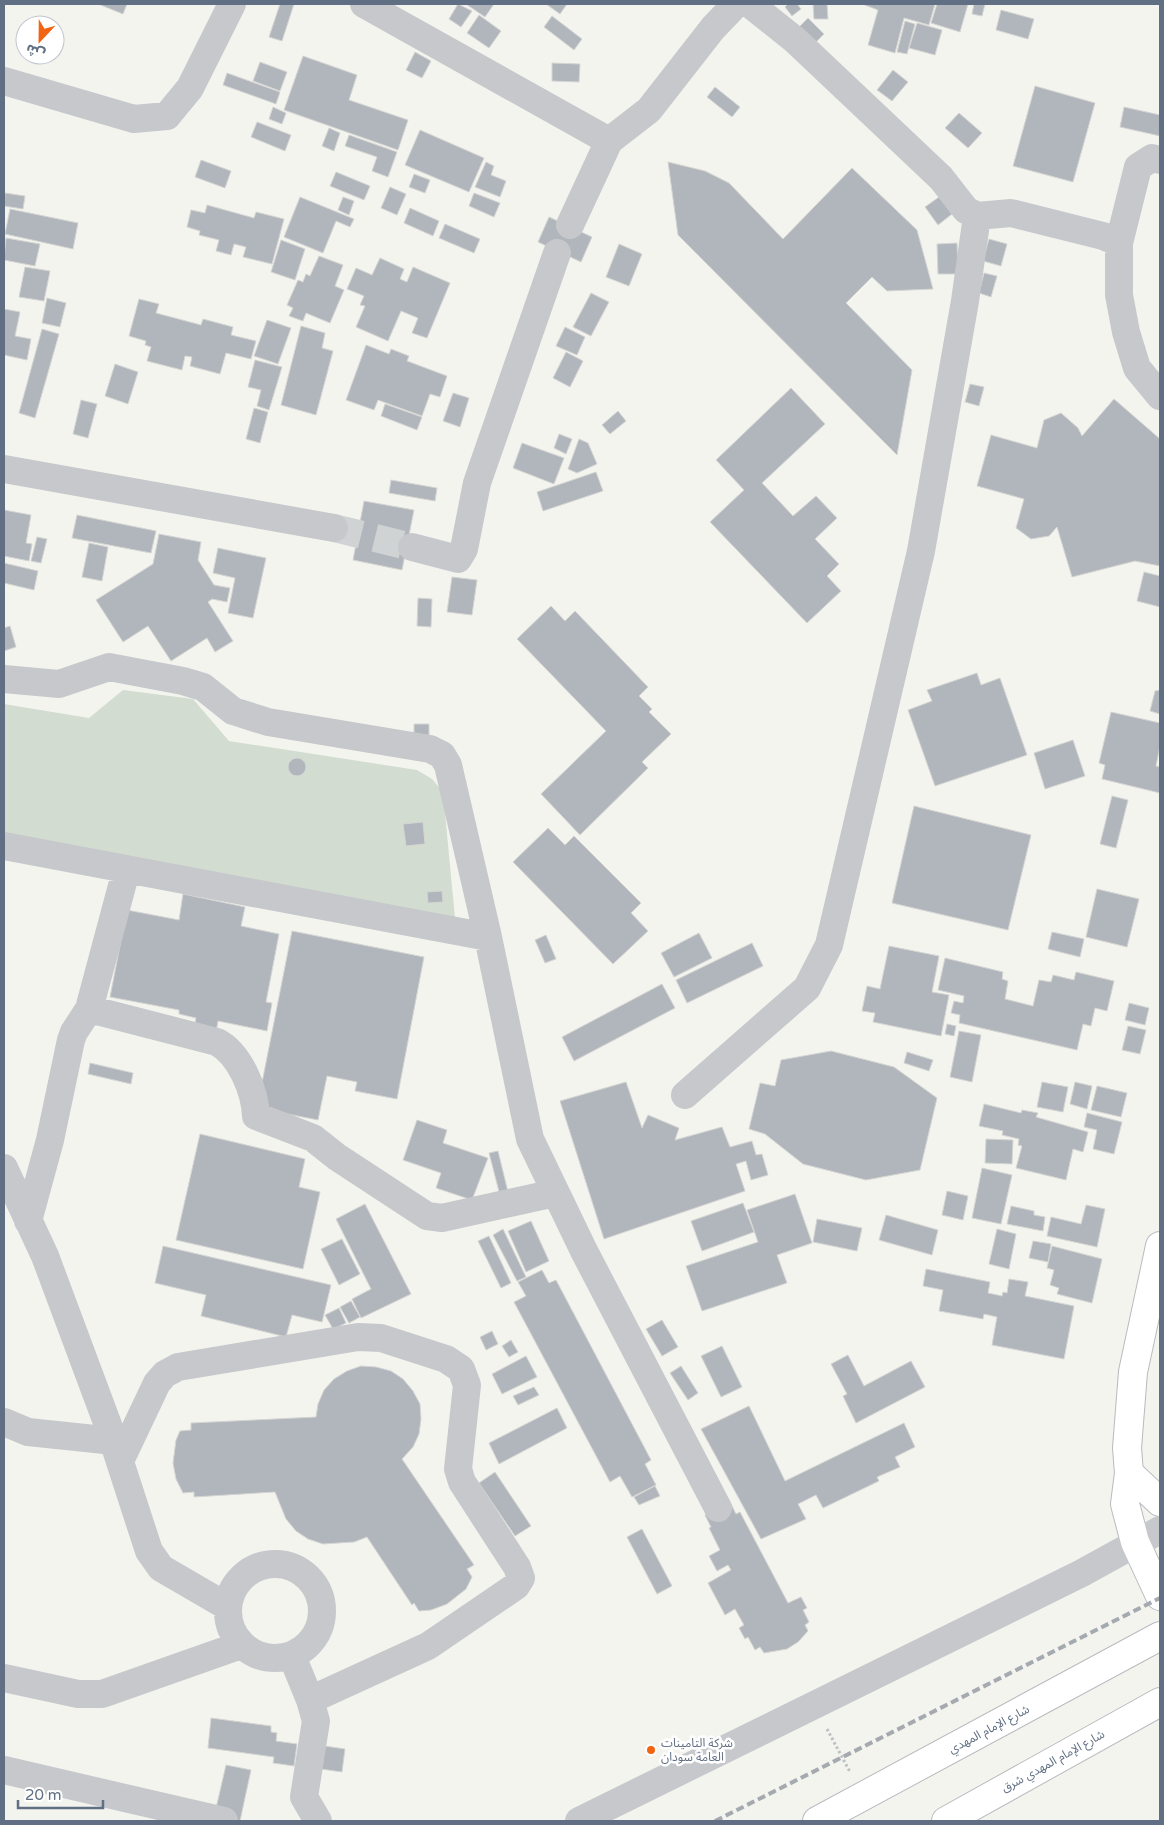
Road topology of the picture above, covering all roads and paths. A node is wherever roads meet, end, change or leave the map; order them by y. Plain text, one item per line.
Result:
1 (232, 4) edge
2 (364, 4) edge
3 (736, 4) edge
4 (750, 4) edge
5 (4, 81) edge
6 (609, 141) junction
7 (1160, 160) edge
8 (977, 216) junction
9 (570, 225) dead end
10 (1119, 243) junction
11 (558, 253) dead end
12 (1160, 396) edge
13 (4, 469) edge
14 (334, 528) tunnel mouth
15 (412, 547) tunnel mouth
16 (4, 679) edge
17 (4, 846) edge
18 (126, 871) junction
19 (488, 937) junction
20 (90, 1009) junction
21 (684, 1095) dead end
22 (4, 1168) edge
23 (555, 1193) junction
24 (28, 1221) junction
25 (1160, 1246) edge
26 (4, 1422) edge
27 (117, 1451) junction
28 (1129, 1473) junction
29 (1160, 1502) edge
30 (718, 1508) dead end
31 (1160, 1530) edge
32 (1136, 1542) junction
33 (1160, 1596) edge
34 (228, 1607) junction
35 (1160, 1636) edge
36 (241, 1645) junction
37 (292, 1656) junction
38 (4, 1678) edge
39 (310, 1700) junction
40 (1160, 1702) edge
41 (815, 1703) junction
42 (4, 1770) edge
43 (864, 1796) junction
44 (224, 1821) edge
45 (318, 1821) edge
46 (579, 1821) edge
47 (817, 1821) edge
48 (946, 1821) edge

1 - 5 street
2 - 6 street
3 - 6 street
4 - 8 street
6 - 9 street
7 - 10 street
8 - 10 street
8 - 21 street
10 - 12 street
11 - 15 street
13 - 14 street
16 - 19 street
17 - 18 street
18 - 19 street
18 - 20 street
19 - 23 street
20 - 23 street
20 - 24 street
22 - 24 street
23 - 30 street
24 - 27 street
25 - 28 main road
26 - 27 street
27 - 34 street
27 - 39 street
28 - 29 main road
28 - 32 main road
31 - 32 street
32 - 33 main road
32 - 41 street
34 - 36 street
34 - 37 street
35 - 43 main road, شارع الإمام المهدي
36 - 37 street
36 - 38 street
37 - 39 street
39 - 45 street
40 - 48 main road, شارع الإمام المهدي شرق
41 - 43 path
41 - 46 street
42 - 44 street
43 - 47 main road, شارع الإمام المهدي

